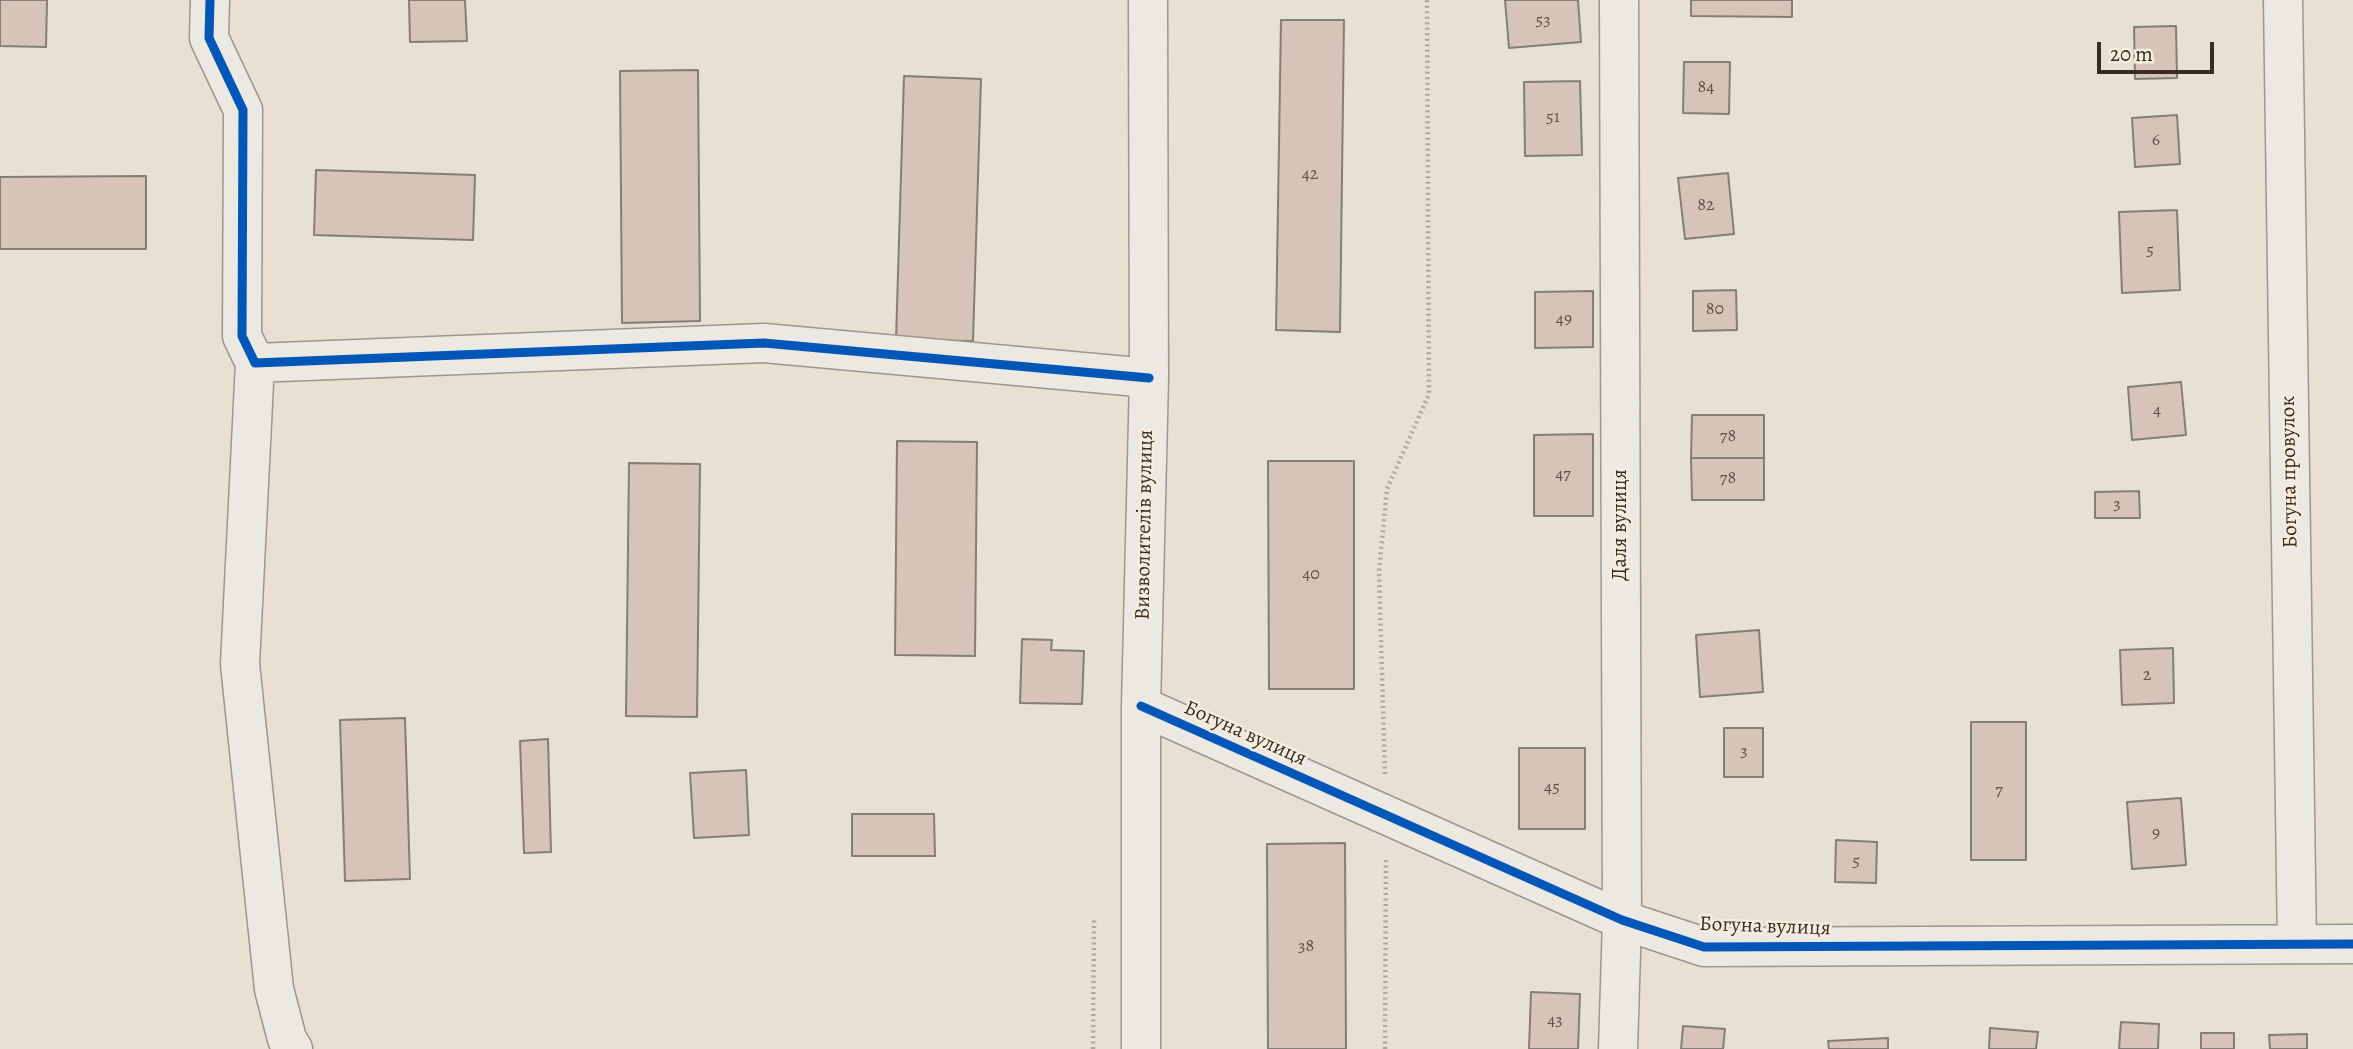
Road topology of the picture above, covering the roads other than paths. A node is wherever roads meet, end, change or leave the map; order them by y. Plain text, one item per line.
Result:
1 (211, 0) edge
2 (1147, 0) edge
3 (1619, 0) edge
4 (2283, 0) edge
5 (255, 363) junction
6 (1149, 377) junction
7 (1141, 706) junction
8 (1622, 920) junction
9 (2297, 944) junction
10 (2353, 944) edge
11 (293, 1049) edge
12 (1141, 1049) edge
13 (1618, 1049) edge

1 - 5 street
2 - 6 street, Визволителів вулиця
3 - 8 street, Даля вулиця
4 - 9 street, Богуна провулок
5 - 6 street
5 - 11 street
6 - 7 street, Визволителів вулиця
7 - 8 street, Богуна вулиця
7 - 12 street, Визволителів вулиця
8 - 9 street, Богуна вулиця
8 - 13 street, Даля вулиця
9 - 10 street, Богуна вулиця

